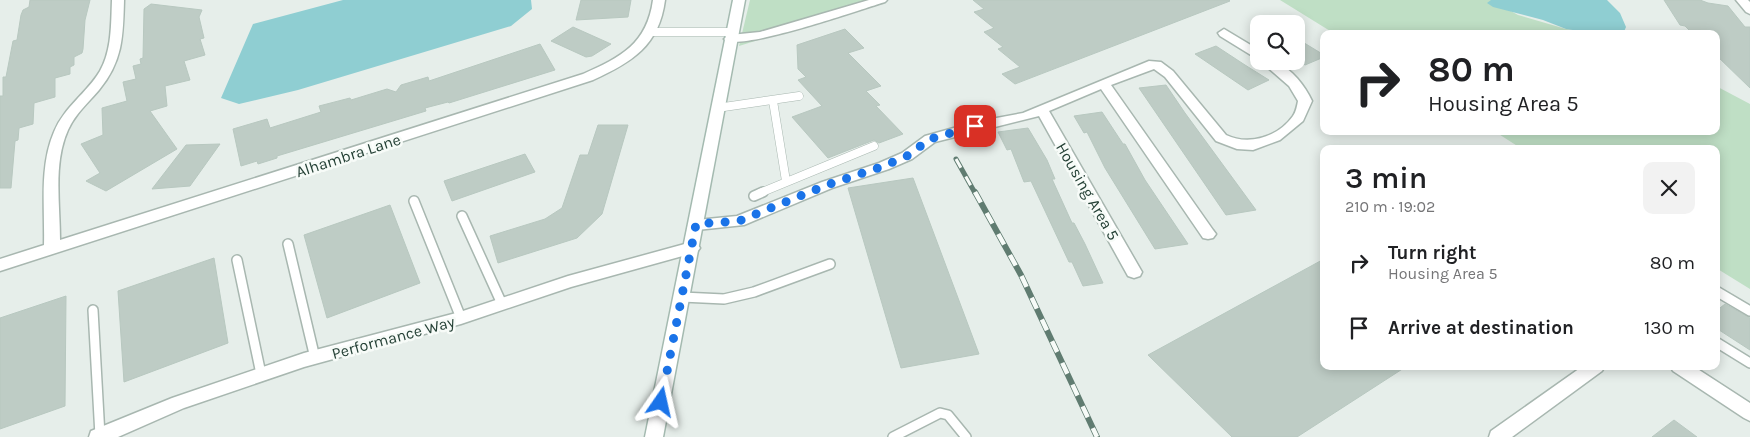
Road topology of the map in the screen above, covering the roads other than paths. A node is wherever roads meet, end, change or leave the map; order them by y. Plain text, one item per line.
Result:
1 (118, 0) edge
2 (659, 0) edge
3 (739, 0) edge
4 (881, 0) edge
5 (1742, 0) edge
6 (1750, 10) edge
7 (650, 32) junction
8 (1224, 33) dead end
9 (731, 35) junction
10 (1250, 50) edge
11 (1279, 70) edge
12 (1104, 84) junction
13 (799, 96) dead end
14 (773, 101) junction
15 (718, 103) junction
16 (1042, 110) junction
17 (874, 146) dead end
18 (786, 181) junction
19 (754, 196) dead end
20 (414, 201) dead end
21 (462, 216) dead end
22 (696, 224) junction
23 (1208, 234) dead end
24 (288, 244) dead end
25 (52, 248) junction
26 (692, 248) junction
27 (236, 260) dead end
28 (830, 264) dead end
29 (0, 265) edge
30 (1134, 272) dead end
31 (1720, 293) edge
32 (682, 297) junction
33 (502, 304) junction
34 (93, 310) dead end
35 (1750, 311) edge
36 (461, 318) junction
37 (1720, 344) edge
38 (315, 358) junction
39 (1750, 363) edge
40 (1590, 370) edge
41 (1686, 370) edge
42 (261, 374) junction
43 (1750, 413) edge
44 (99, 437) edge
45 (654, 437) edge
46 (893, 437) edge
47 (966, 437) edge
48 (1498, 437) edge

1 - 25 street
2 - 7 street, Alhambra Lane
3 - 9 street
4 - 9 street
5 - 6 street
7 - 9 lane
7 - 25 street, Alhambra Lane
8 - 10 street
9 - 15 street
11 - 12 street
12 - 16 street
12 - 23 street
13 - 14 lane
14 - 15 lane
14 - 18 lane
15 - 22 street
16 - 22 street
16 - 30 street, Housing Area 5
17 - 18 lane
18 - 19 lane
20 - 36 lane
21 - 33 lane
22 - 26 street
24 - 38 lane
25 - 29 street, Alhambra Lane
26 - 32 street
26 - 33 street, Performance Way
27 - 42 lane
28 - 32 lane
31 - 35 lane
32 - 45 street
33 - 36 street, Performance Way
34 - 44 lane
36 - 38 street, Performance Way
37 - 39 lane
38 - 42 street, Performance Way
40 - 48 street
41 - 43 street
42 - 44 street, Performance Way
46 - 47 lane

